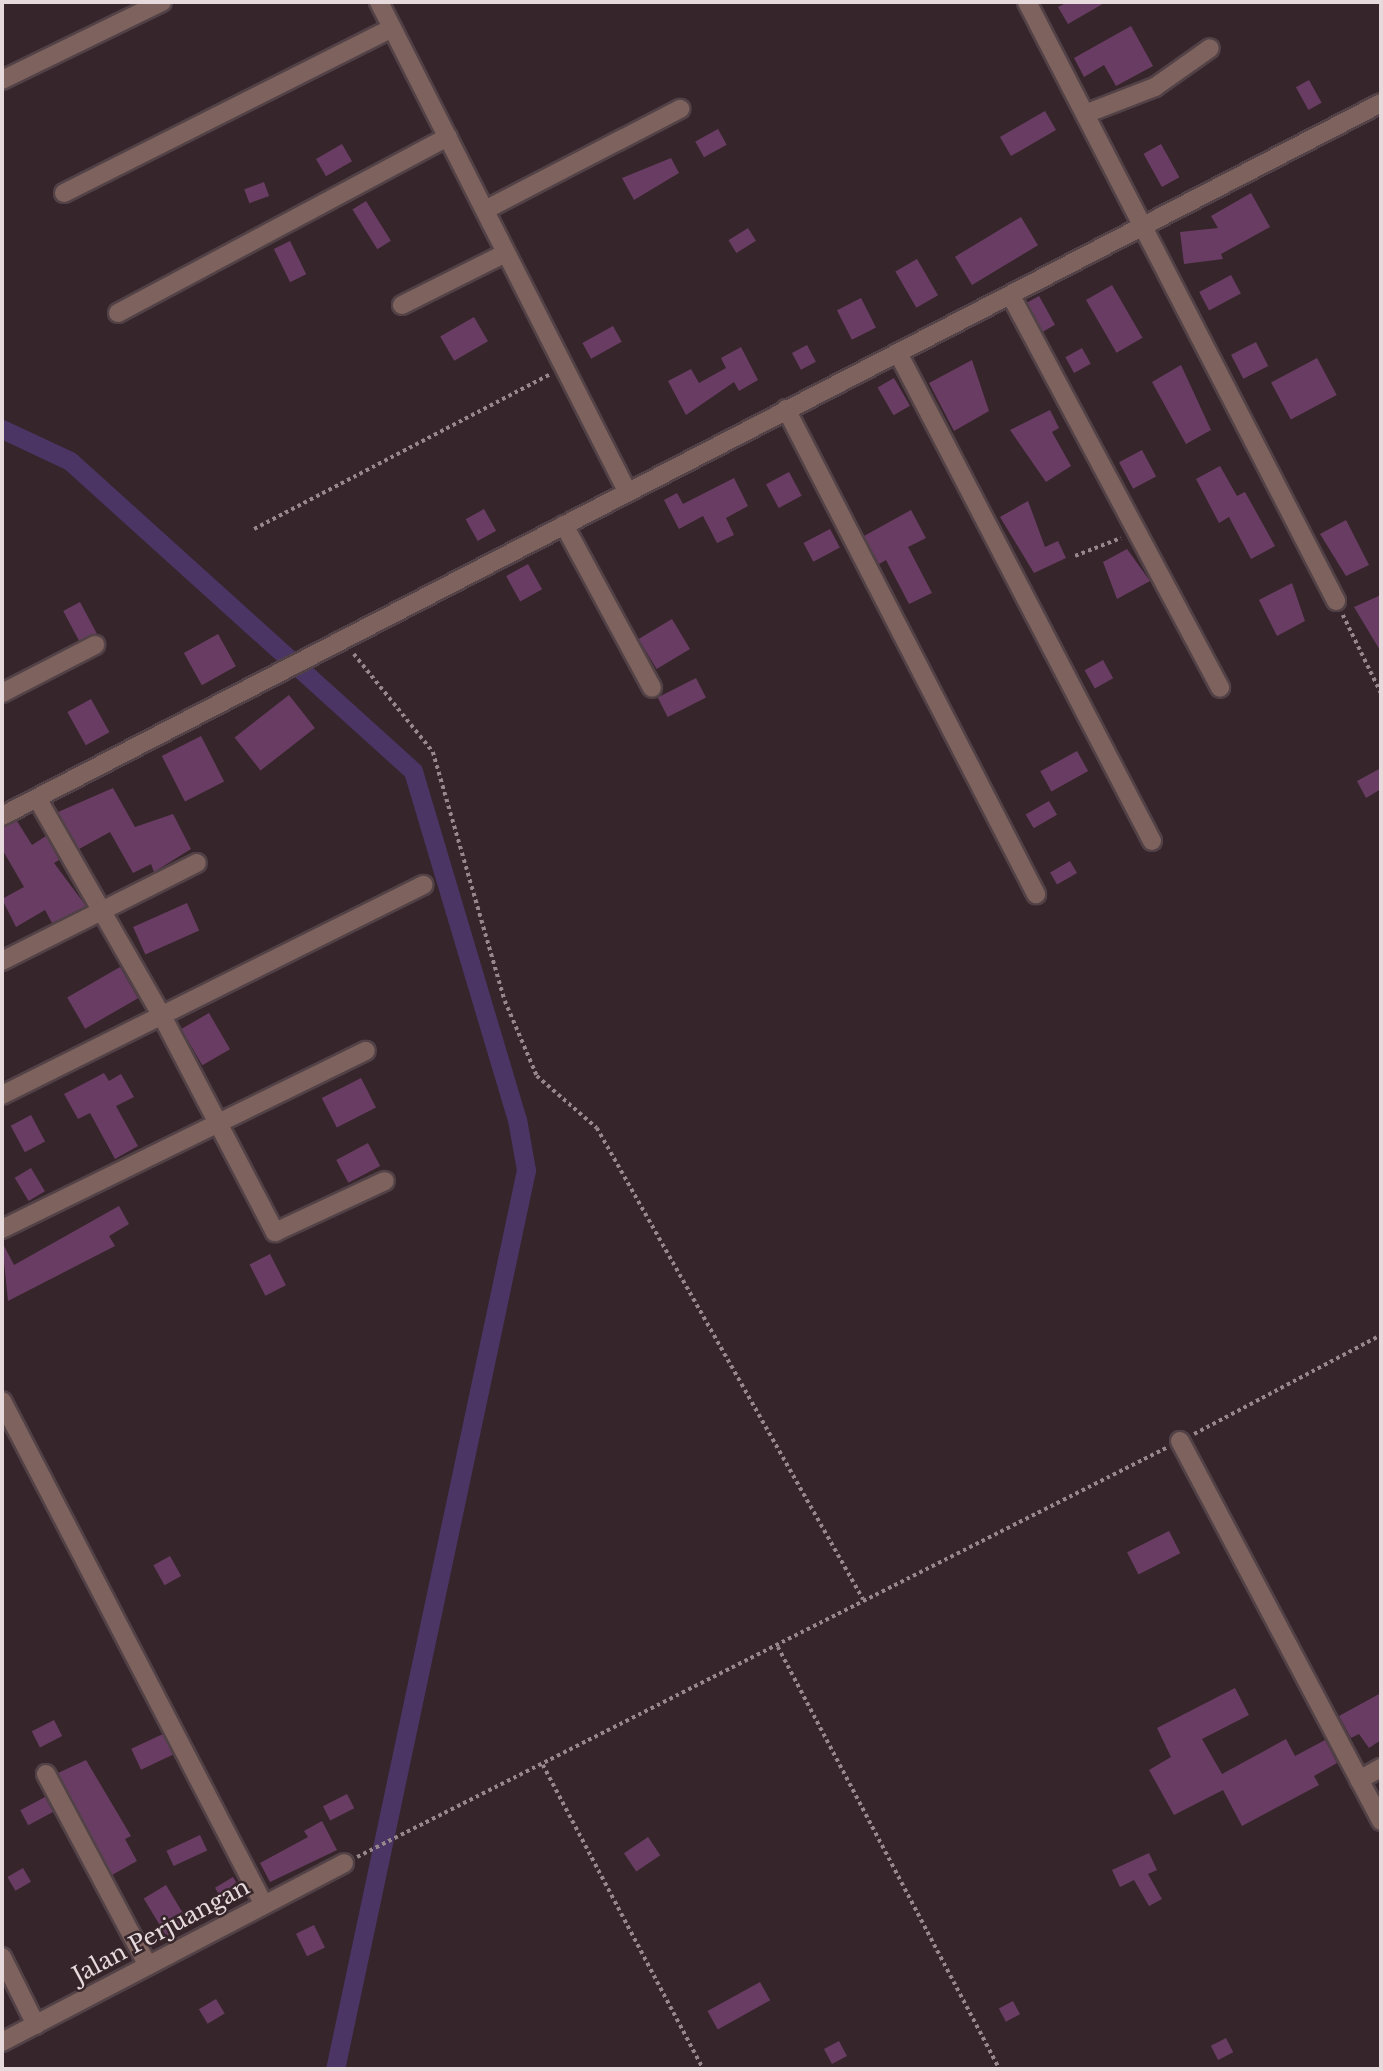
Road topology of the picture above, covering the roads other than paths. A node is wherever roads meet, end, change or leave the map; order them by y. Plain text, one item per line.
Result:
1 (162, 2) edge
2 (379, 2) edge
3 (1027, 2) edge
4 (392, 28) junction
5 (1210, 48) dead end
6 (2, 80) edge
7 (1381, 103) edge
8 (680, 109) dead end
9 (1085, 114) junction
10 (448, 137) junction
11 (64, 192) dead end
12 (485, 210) junction
13 (1143, 225) junction
14 (506, 253) junction
15 (1011, 296) junction
16 (402, 305) dead end
17 (118, 313) dead end
18 (898, 353) junction
19 (786, 409) junction
20 (627, 491) junction
21 (564, 525) junction
22 (1336, 601) road end
23 (95, 645) dead end
24 (652, 688) dead end
25 (1220, 688) dead end
26 (2, 693) edge
27 (37, 798) junction
28 (2, 816) edge
29 (1152, 841) dead end
30 (197, 863) dead end
31 (424, 885) dead end
32 (1036, 894) dead end
33 (103, 909) junction
34 (2, 961) edge
35 (162, 1016) junction
36 (366, 1051) dead end
37 (2, 1096) edge
38 (219, 1123) junction
39 (386, 1181) dead end
40 (2, 1229) edge
41 (2, 1401) edge
42 (1181, 1441) road end
43 (1381, 1768) edge
44 (46, 1774) dead end
45 (1359, 1780) junction
46 (1381, 1821) edge
47 (344, 1863) road end
48 (263, 1903) junction
49 (2, 1957) edge
50 (148, 1966) junction
51 (36, 2025) junction
52 (2, 2042) edge

1 - 6 street
2 - 4 street
3 - 9 street
4 - 10 street
4 - 11 street
5 - 9 street
7 - 13 street
8 - 12 street
9 - 13 street
10 - 12 street
10 - 17 street
12 - 14 street
13 - 15 street
13 - 22 street
14 - 16 street
14 - 20 street
15 - 18 street
15 - 25 street
18 - 19 street
18 - 29 street
19 - 20 street
19 - 32 street
20 - 21 street
21 - 24 street
21 - 27 street
23 - 26 street
27 - 28 street
27 - 33 street
30 - 33 street
31 - 35 street
33 - 34 street
33 - 35 street
35 - 37 street
35 - 38 street
36 - 38 street
38 - 39 street
38 - 40 street
41 - 48 street
42 - 45 street
43 - 45 street
44 - 50 street
45 - 46 street
47 - 48 street, Jalan Perjuangan
48 - 50 street, Jalan Perjuangan
49 - 51 street
50 - 51 street, Jalan Perjuangan
51 - 52 street, Jalan Perjuangan

